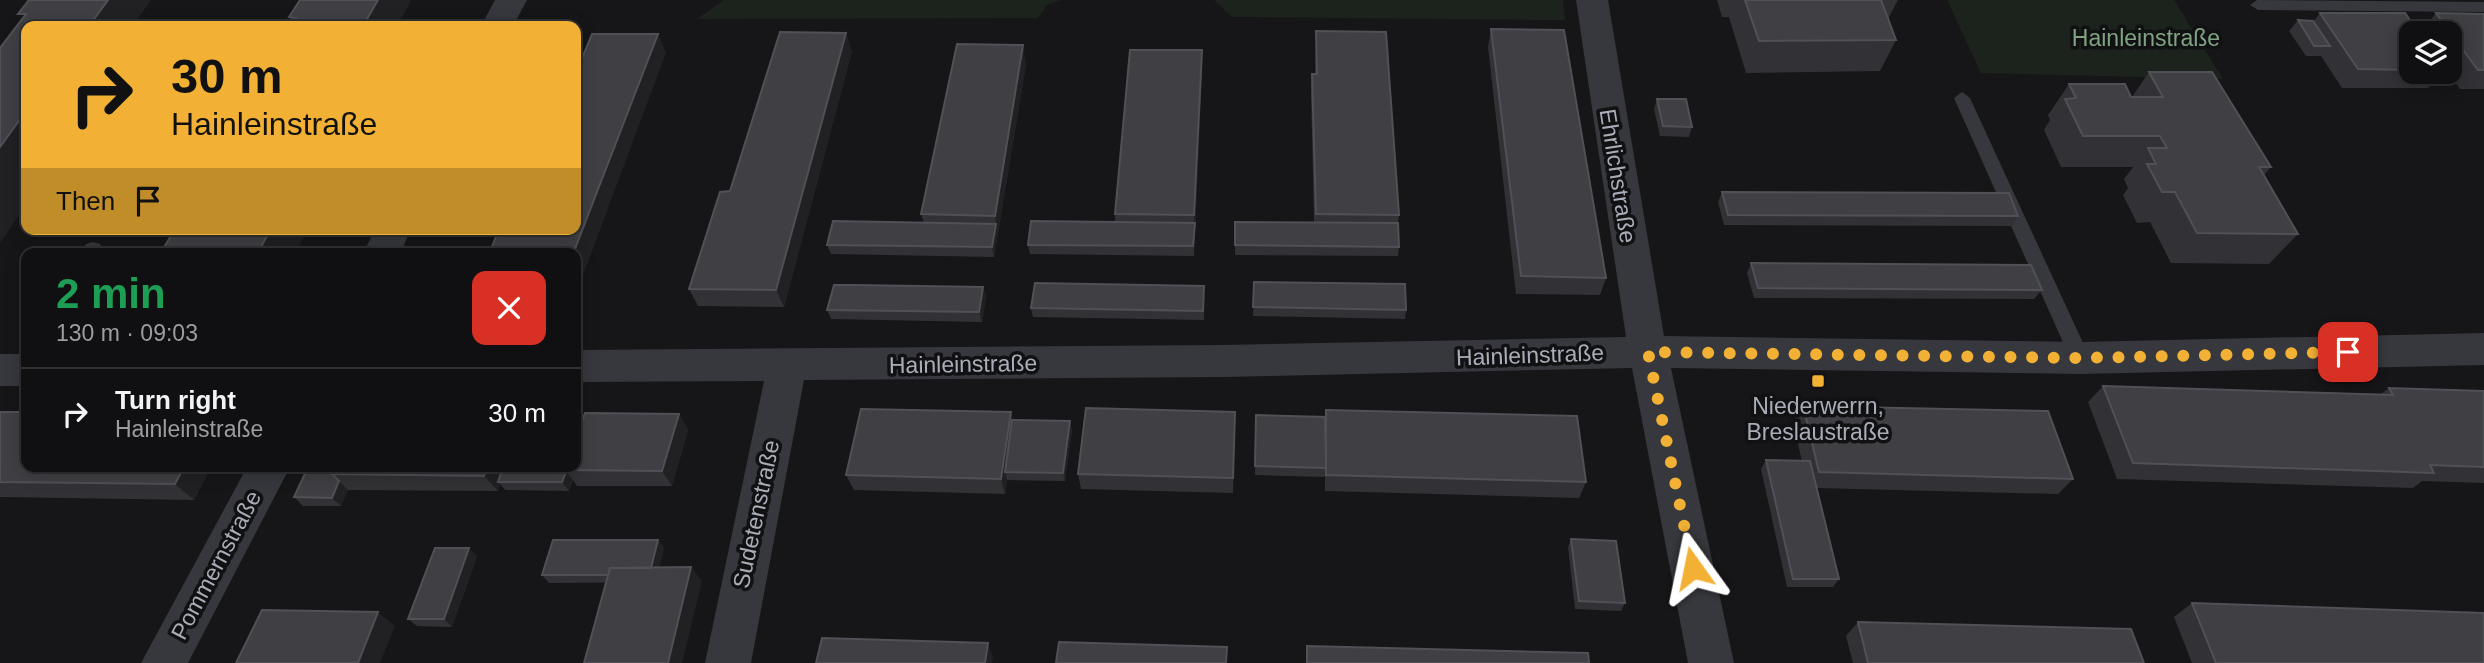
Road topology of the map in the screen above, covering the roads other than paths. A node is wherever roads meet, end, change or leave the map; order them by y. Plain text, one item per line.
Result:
1 (511, 0) edge
2 (1592, 0) edge
3 (2258, 5) dead end
4 (2484, 6) edge
5 (500, 21) edge
6 (1962, 98) dead end
7 (2484, 349) edge
8 (1648, 352) junction
9 (2080, 358) junction
10 (581, 366) edge
11 (787, 366) junction
12 (266, 472) edge
13 (164, 663) edge
14 (727, 663) edge
15 (1711, 663) edge

1 - 5 street
2 - 8 street, Ehrlichstraße
3 - 4 lane
6 - 9 lane
7 - 9 street, Hainleinstraße
8 - 9 street, Hainleinstraße
8 - 11 street, Hainleinstraße
8 - 15 street, Ehrlichstraße
10 - 11 street, Hainleinstraße
11 - 14 street, Sudetenstraße
12 - 13 street, Pommernstraße

